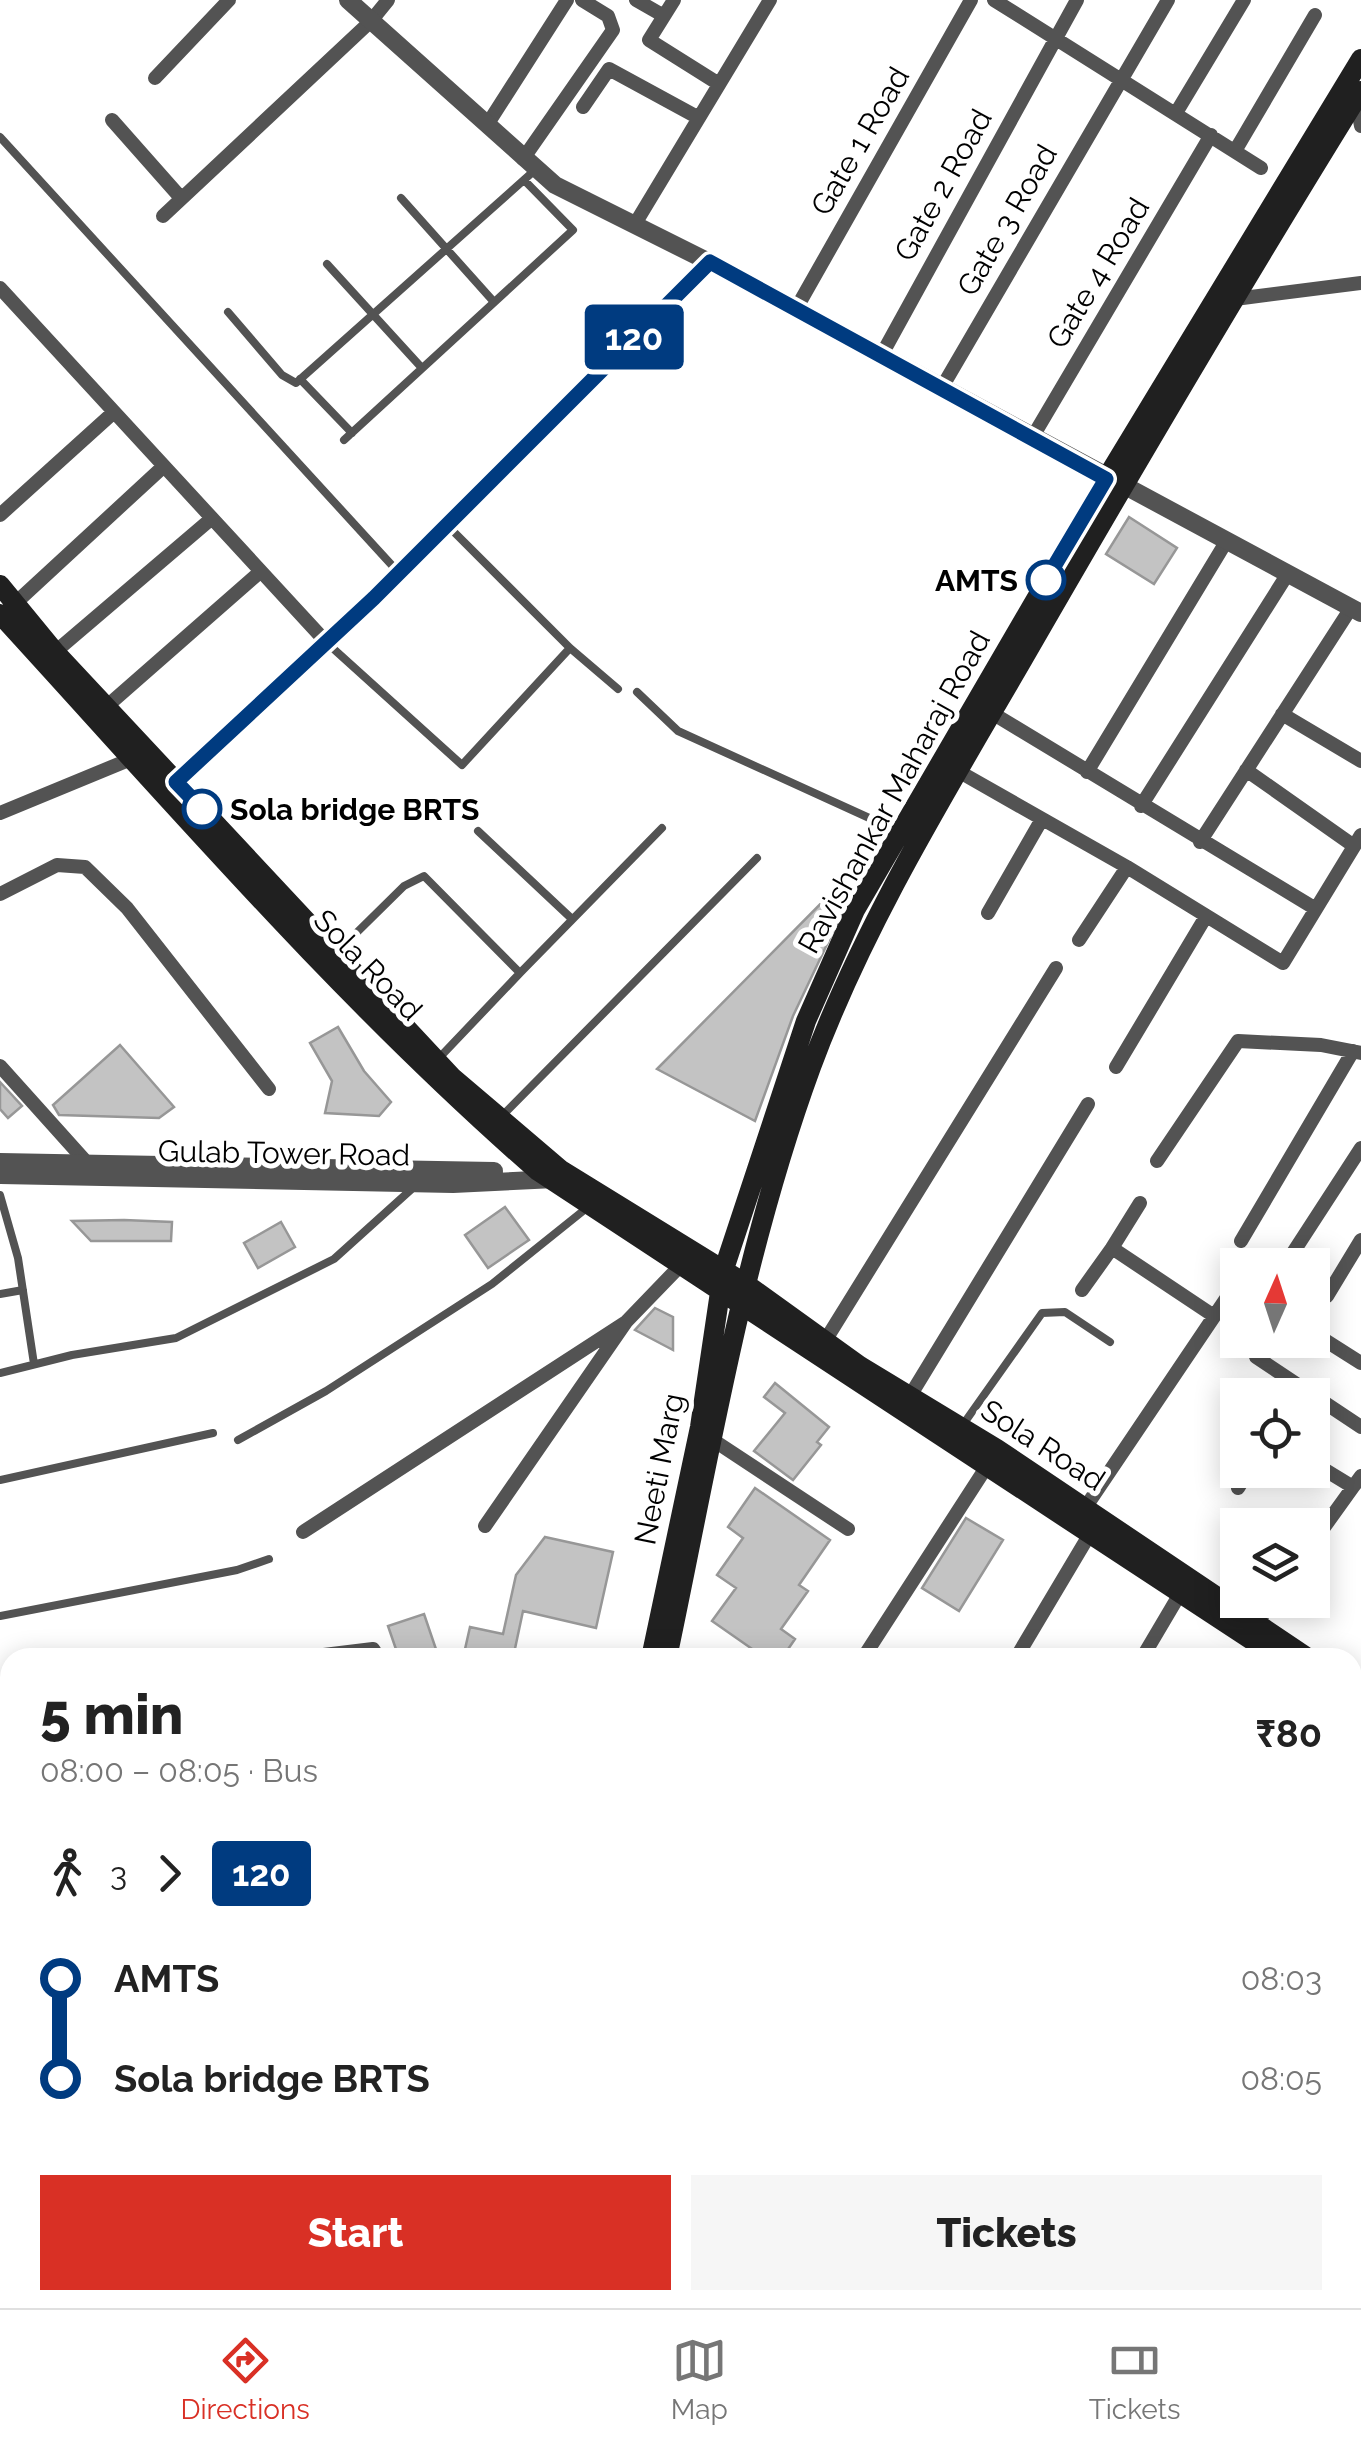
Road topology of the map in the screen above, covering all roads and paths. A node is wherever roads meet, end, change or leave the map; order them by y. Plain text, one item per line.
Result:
1 (229, 0) edge
2 (348, 0) edge
3 (388, 0) edge
4 (568, 0) edge
5 (582, 0) edge
6 (636, 0) edge
7 (674, 0) edge
8 (972, 0) edge
9 (994, 0) edge
10 (1077, 0) edge
11 (1168, 0) edge
12 (1244, 0) edge
13 (766, 2) edge
14 (1314, 15) dead end
15 (664, 16) junction
16 (371, 21) junction
17 (1053, 40) junction
18 (1361, 59) edge
19 (155, 78) dead end
20 (1120, 78) junction
21 (719, 84) junction
22 (1358, 95) edge
23 (583, 107) dead end
24 (1176, 114) junction
25 (698, 118) junction
26 (112, 120) dead end
27 (487, 124) junction
28 (1361, 126) edge
29 (1210, 135) junction
30 (0, 138) edge
31 (1235, 151) junction
32 (1261, 168) dead end
33 (528, 170) junction
34 (181, 198) junction
35 (401, 198) dead end
36 (163, 216) dead end
37 (635, 224) junction
38 (447, 250) junction
39 (710, 262) junction
40 (327, 264) dead end
41 (1361, 283) edge
42 (0, 288) edge
43 (1235, 299) junction
44 (494, 302) junction
45 (796, 309) junction
46 (228, 312) dead end
47 (374, 315) junction
48 (881, 356) junction
49 (421, 367) junction
50 (300, 379) junction
51 (940, 388) junction
52 (114, 412) junction
53 (352, 433) junction
54 (1032, 438) junction
55 (344, 440) dead end
56 (164, 466) junction
57 (1114, 483) junction
58 (0, 515) edge
59 (211, 519) junction
60 (446, 525) junction
61 (1226, 542) junction
62 (260, 572) junction
63 (399, 573) junction
64 (0, 574) edge
65 (1288, 575) junction
66 (0, 584) edge
67 (1356, 611) edge
68 (13, 616) edge
69 (326, 643) junction
70 (570, 648) junction
71 (55, 652) junction
72 (618, 689) dead end
73 (637, 692) dead end
74 (106, 707) junction
75 (992, 712) junction
76 (1282, 714) junction
77 (131, 759) junction
78 (1361, 761) edge
79 (1246, 770) junction
80 (958, 771) junction
81 (1088, 772) junction
82 (170, 788) junction
83 (1142, 806) junction
84 (0, 813) edge
85 (1042, 818) junction
86 (662, 828) dead end
87 (478, 831) dead end
88 (900, 832) junction
89 (1358, 840) edge
90 (1200, 842) junction
91 (757, 858) dead end
92 (1127, 867) junction
93 (0, 894) edge
94 (1316, 909) junction
95 (988, 914) dead end
96 (1206, 918) junction
97 (572, 919) junction
98 (1079, 940) dead end
99 (335, 953) junction
100 (1056, 968) dead end
101 (520, 972) junction
102 (1357, 1052) edge
103 (436, 1061) junction
104 (0, 1066) edge
105 (1116, 1067) dead end
106 (269, 1089) dead end
107 (1088, 1104) dead end
108 (500, 1118) junction
109 (1361, 1148) edge
110 (1158, 1161) dead end
111 (0, 1162) edge
112 (88, 1164) junction
113 (549, 1170) junction
114 (0, 1175) edge
115 (418, 1184) junction
116 (0, 1195) edge
117 (1140, 1203) dead end
118 (590, 1206) junction
119 (1361, 1240) edge
120 (1241, 1241) dead end
121 (1112, 1248) junction
122 (1295, 1248) edge
123 (682, 1266) junction
124 (722, 1281) junction
125 (746, 1284) junction
126 (23, 1290) junction
127 (1082, 1290) dead end
128 (1330, 1291) edge
129 (0, 1294) edge
130 (738, 1306) junction
131 (1220, 1308) edge
132 (1214, 1316) junction
133 (626, 1322) junction
134 (825, 1341) junction
135 (1110, 1342) dead end
136 (1330, 1343) edge
137 (1259, 1358) edge
138 (1361, 1363) edge
139 (34, 1364) junction
140 (0, 1373) edge
141 (910, 1396) junction
142 (1361, 1427) edge
143 (961, 1428) junction
144 (213, 1432) dead end
145 (238, 1440) dead end
146 (713, 1440) junction
147 (989, 1464) junction
148 (1330, 1470) edge
149 (0, 1480) edge
150 (1357, 1481) edge
151 (1085, 1508) junction
152 (1330, 1519) edge
153 (485, 1526) dead end
154 (848, 1529) dead end
155 (303, 1532) dead end
156 (1091, 1532) junction
157 (269, 1558) dead end
158 (1181, 1592) junction
159 (0, 1616) edge
160 (1260, 1618) edge
161 (1257, 1623) junction
162 (654, 1648) edge
163 (669, 1648) edge
164 (869, 1648) edge
165 (1022, 1648) edge
166 (1148, 1648) edge
167 (1264, 1648) edge
168 (1293, 1648) edge

1 - 19 street
2 - 16 street
3 - 16 street
4 - 27 street
5 - 33 street
6 - 15 street
7 - 15 street
8 - 45 street, Gate 1 Road
9 - 17 street
10 - 17 street, Gate 2 Road
11 - 20 street, Gate 3 Road
12 - 24 street
13 - 21 street
14 - 31 street
15 - 21 street
16 - 27 street
16 - 34 street
17 - 20 street
17 - 48 street, Gate 2 Road
18 - 57 main road, Ravishankar Maharaj Road
20 - 24 street
20 - 51 street, Gate 3 Road
21 - 25 street
22 - 28 street
22 - 43 main road, Ravishankar Maharaj Road
23 - 25 street
24 - 29 street
25 - 37 street
26 - 34 street
27 - 33 street
29 - 31 street
29 - 54 street, Gate 4 Road
30 - 63 lane
31 - 32 street
33 - 37 street
33 - 38 lane
33 - 44 lane
34 - 36 street
35 - 38 lane
37 - 39 street
38 - 44 lane
38 - 47 lane
39 - 45 street
39 - 60 street
40 - 47 lane
41 - 43 street
42 - 52 street
43 - 57 main road, Ravishankar Maharaj Road
44 - 49 lane
45 - 48 street
46 - 50 lane
47 - 49 lane
47 - 50 lane
48 - 51 street
49 - 53 lane
50 - 53 lane
51 - 54 street
52 - 56 street
52 - 58 street
53 - 55 lane
54 - 57 street
56 - 59 street
56 - 68 street
57 - 61 street
57 - 75 main road, Ravishankar Maharaj Road
57 - 88 main road, Ravishankar Maharaj Road
59 - 62 street
59 - 71 street
60 - 63 street
60 - 70 lane
61 - 65 street
61 - 81 street
62 - 69 street
62 - 74 street
63 - 69 street
64 - 68 street
65 - 67 street
65 - 83 street
66 - 68 main road
67 - 76 street
68 - 71 main road, Sola Road
68 - 77 main road, Sola Road
69 - 70 lane
69 - 82 street
70 - 72 lane
71 - 74 main road, Sola Road
73 - 88 lane
74 - 82 main road, Sola Road
75 - 80 main road, Ravishankar Maharaj Road
75 - 81 street
76 - 78 street
76 - 79 street
77 - 82 main road, Sola Road
77 - 84 street
79 - 89 street
79 - 90 street
80 - 85 street
80 - 125 main road, Ravishankar Maharaj Road
81 - 83 street
82 - 99 main road, Sola Road
82 - 113 main road, Sola Road
83 - 90 street
85 - 92 street
85 - 95 street
86 - 97 lane
87 - 97 lane
88 - 124 main road, Ravishankar Maharaj Road
89 - 94 street
90 - 94 street
91 - 108 lane
92 - 96 street
92 - 98 street
93 - 106 street
94 - 96 street
96 - 105 street
97 - 101 lane
99 - 101 lane
99 - 103 main road, Sola Road
100 - 134 street
101 - 103 lane
102 - 110 street
102 - 120 street
103 - 108 main road, Sola Road
104 - 112 street
107 - 141 street
108 - 113 main road, Sola Road
109 - 122 street
111 - 112 street
112 - 113 street
113 - 115 street, Gulab Tower Road
113 - 118 main road, Sola Road
113 - 124 main road, Sola Road
114 - 115 street, Gulab Tower Road
115 - 139 lane
116 - 126 lane
117 - 121 street
118 - 123 main road, Sola Road
118 - 145 lane
119 - 128 street
121 - 127 street
121 - 132 street
123 - 124 main road, Sola Road
123 - 133 street
124 - 125 main road, Sola Road
124 - 130 main road, Sola Road
124 - 162 main road, Neeti Marg
125 - 130 main road, Ravishankar Maharaj Road
125 - 134 main road, Sola Road
126 - 129 lane
126 - 139 lane
130 - 146 main road, Ravishankar Maharaj Road
130 - 147 main road, Sola Road
131 - 132 street
132 - 151 street
133 - 153 street
133 - 155 street
134 - 141 main road, Sola Road
135 - 143 lane
136 - 138 street
137 - 142 street
139 - 140 lane
141 - 143 main road, Sola Road
143 - 151 main road, Sola Road
144 - 149 lane
146 - 154 street
146 - 163 main road, Ravishankar Maharaj Road
147 - 156 main road, Sola Road
147 - 164 street
148 - 150 street
150 - 152 street
151 - 161 main road, Sola Road
156 - 158 main road, Sola Road
156 - 165 street
157 - 159 lane
158 - 166 street
158 - 167 main road, Sola Road
160 - 161 street
161 - 168 main road, Sola Road

